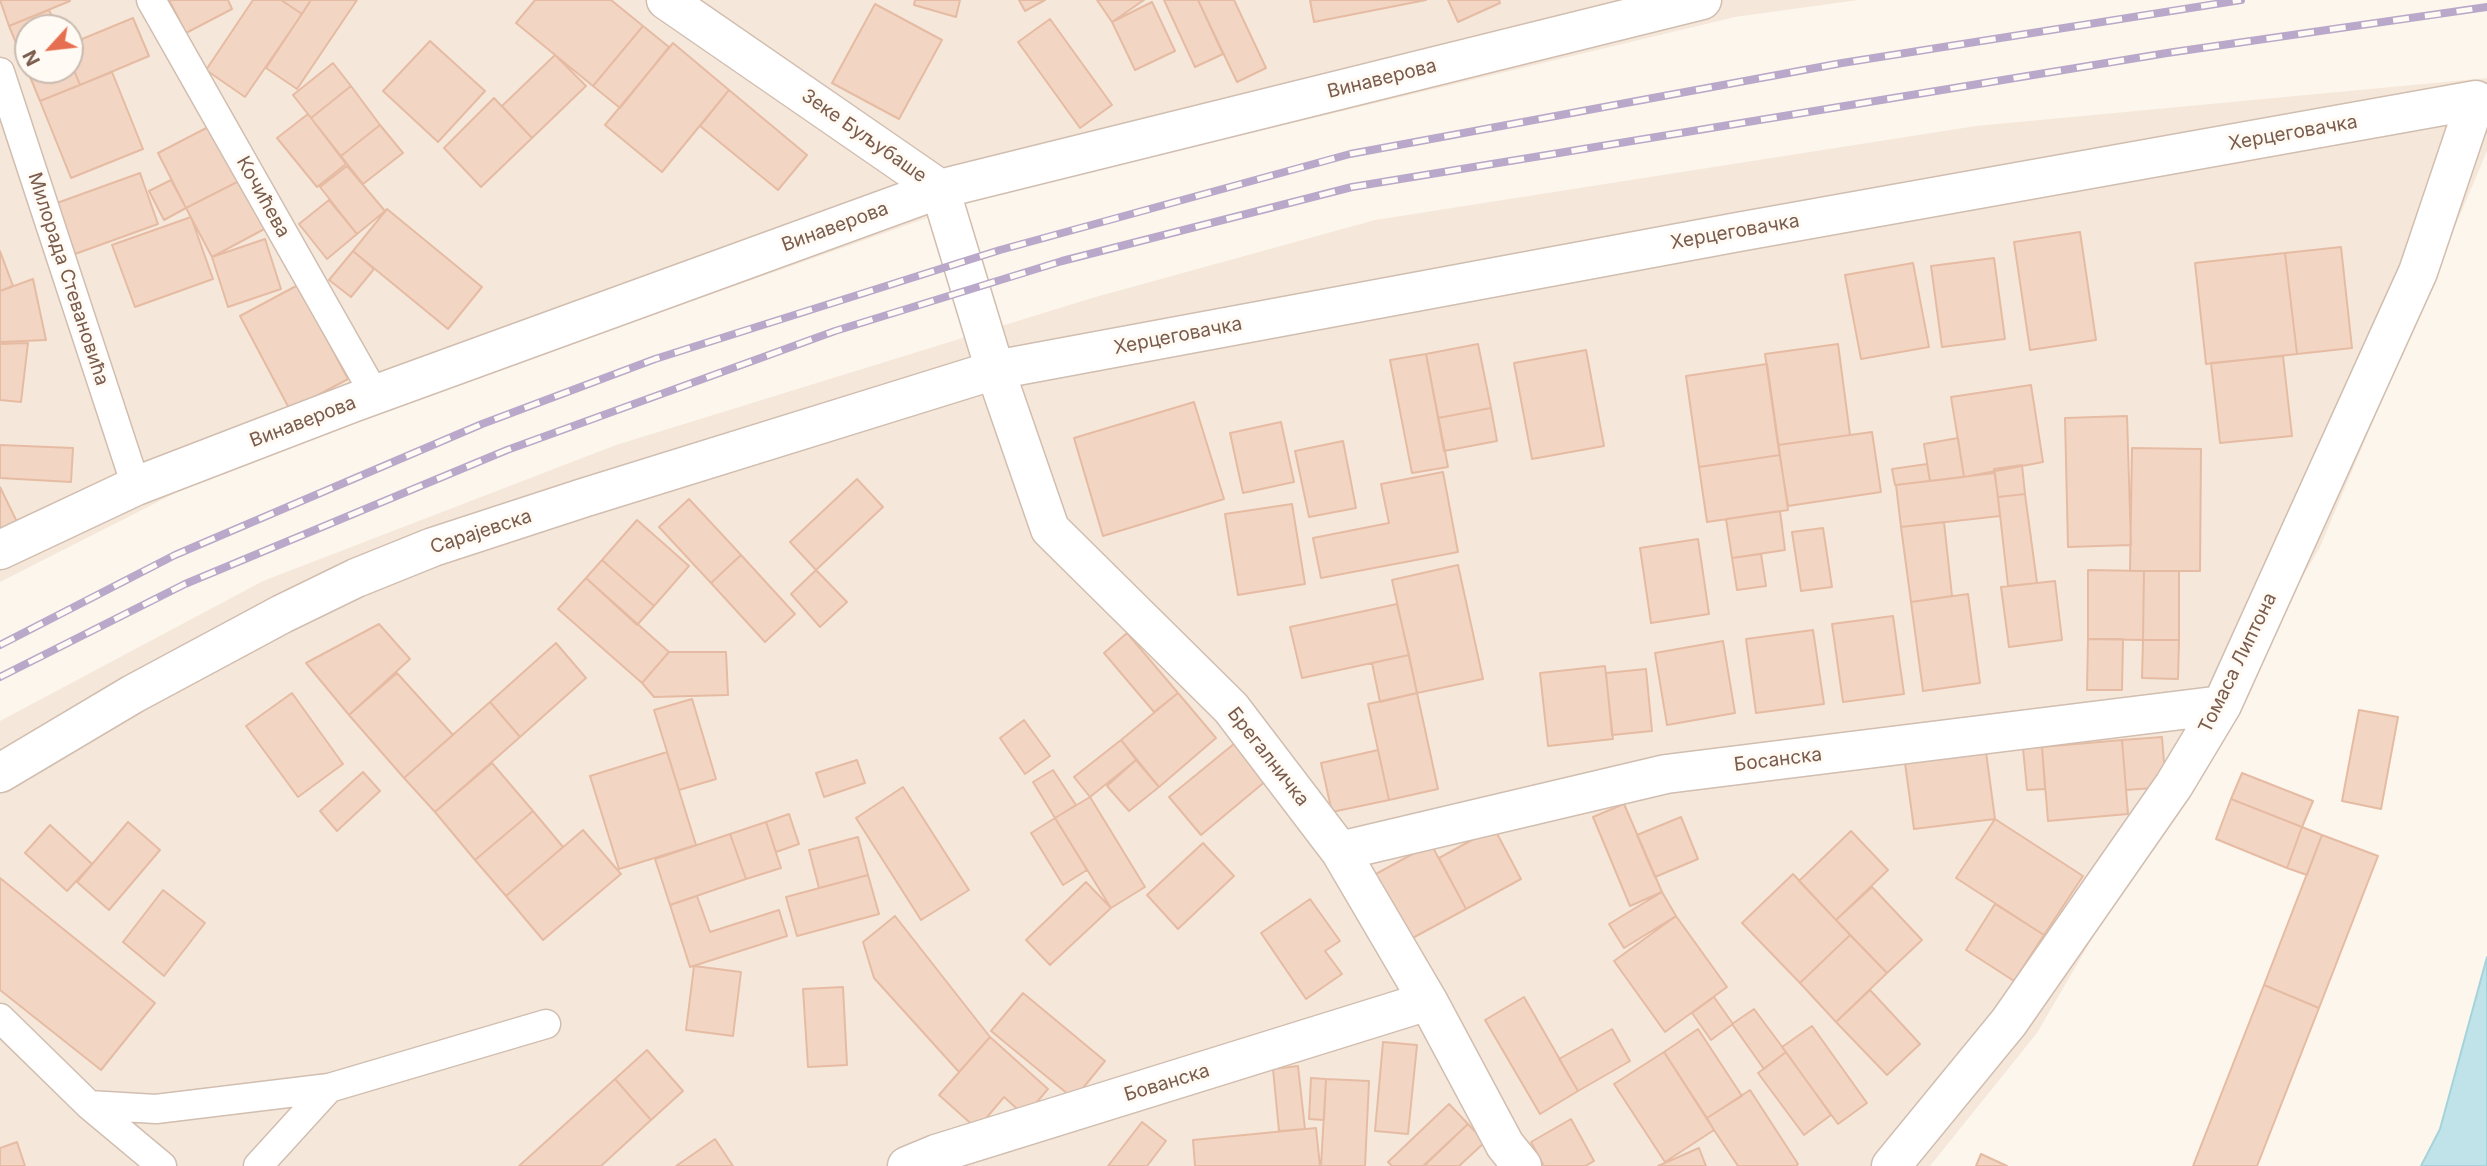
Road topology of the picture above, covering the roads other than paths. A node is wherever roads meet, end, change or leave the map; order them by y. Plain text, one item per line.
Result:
1 (152, 0) edge
2 (666, 0) edge
3 (1702, 0) edge
4 (0, 72) edge
5 (2476, 100) joint
6 (940, 188) junction
7 (995, 370) junction
8 (375, 395) junction
9 (136, 486) junction
10 (0, 550) edge
11 (2222, 705) junction
12 (0, 773) edge
13 (1340, 850) junction
14 (1428, 1001) junction
15 (0, 1018) edge
16 (546, 1024) dead end
17 (329, 1088) junction
18 (89, 1105) junction
19 (162, 1166) edge
20 (258, 1166) edge
21 (907, 1166) edge
22 (1522, 1166) edge
23 (1891, 1166) edge

1 - 8 lane, Кочићева
2 - 6 street, Зеке Буљубаше
3 - 6 street, Винаверова
4 - 9 lane, Милорада Стевановића
5 - 7 street, Херцеговачка
5 - 11 street, Томаса Липтона
6 - 7 street, Зеке Буљубаше
6 - 8 street, Винаверова
7 - 12 street, Сарајевска
7 - 13 street, Брегалничка
8 - 9 street, Винаверова
9 - 10 street, Винаверова
11 - 13 street, Босанска
11 - 23 street, Томаса Липтона
13 - 14 street, Брегалничка
14 - 21 street, Бованска
14 - 22 street, Брегалничка
15 - 18 lane
16 - 17 lane
17 - 18 lane
17 - 20 lane
18 - 19 lane

